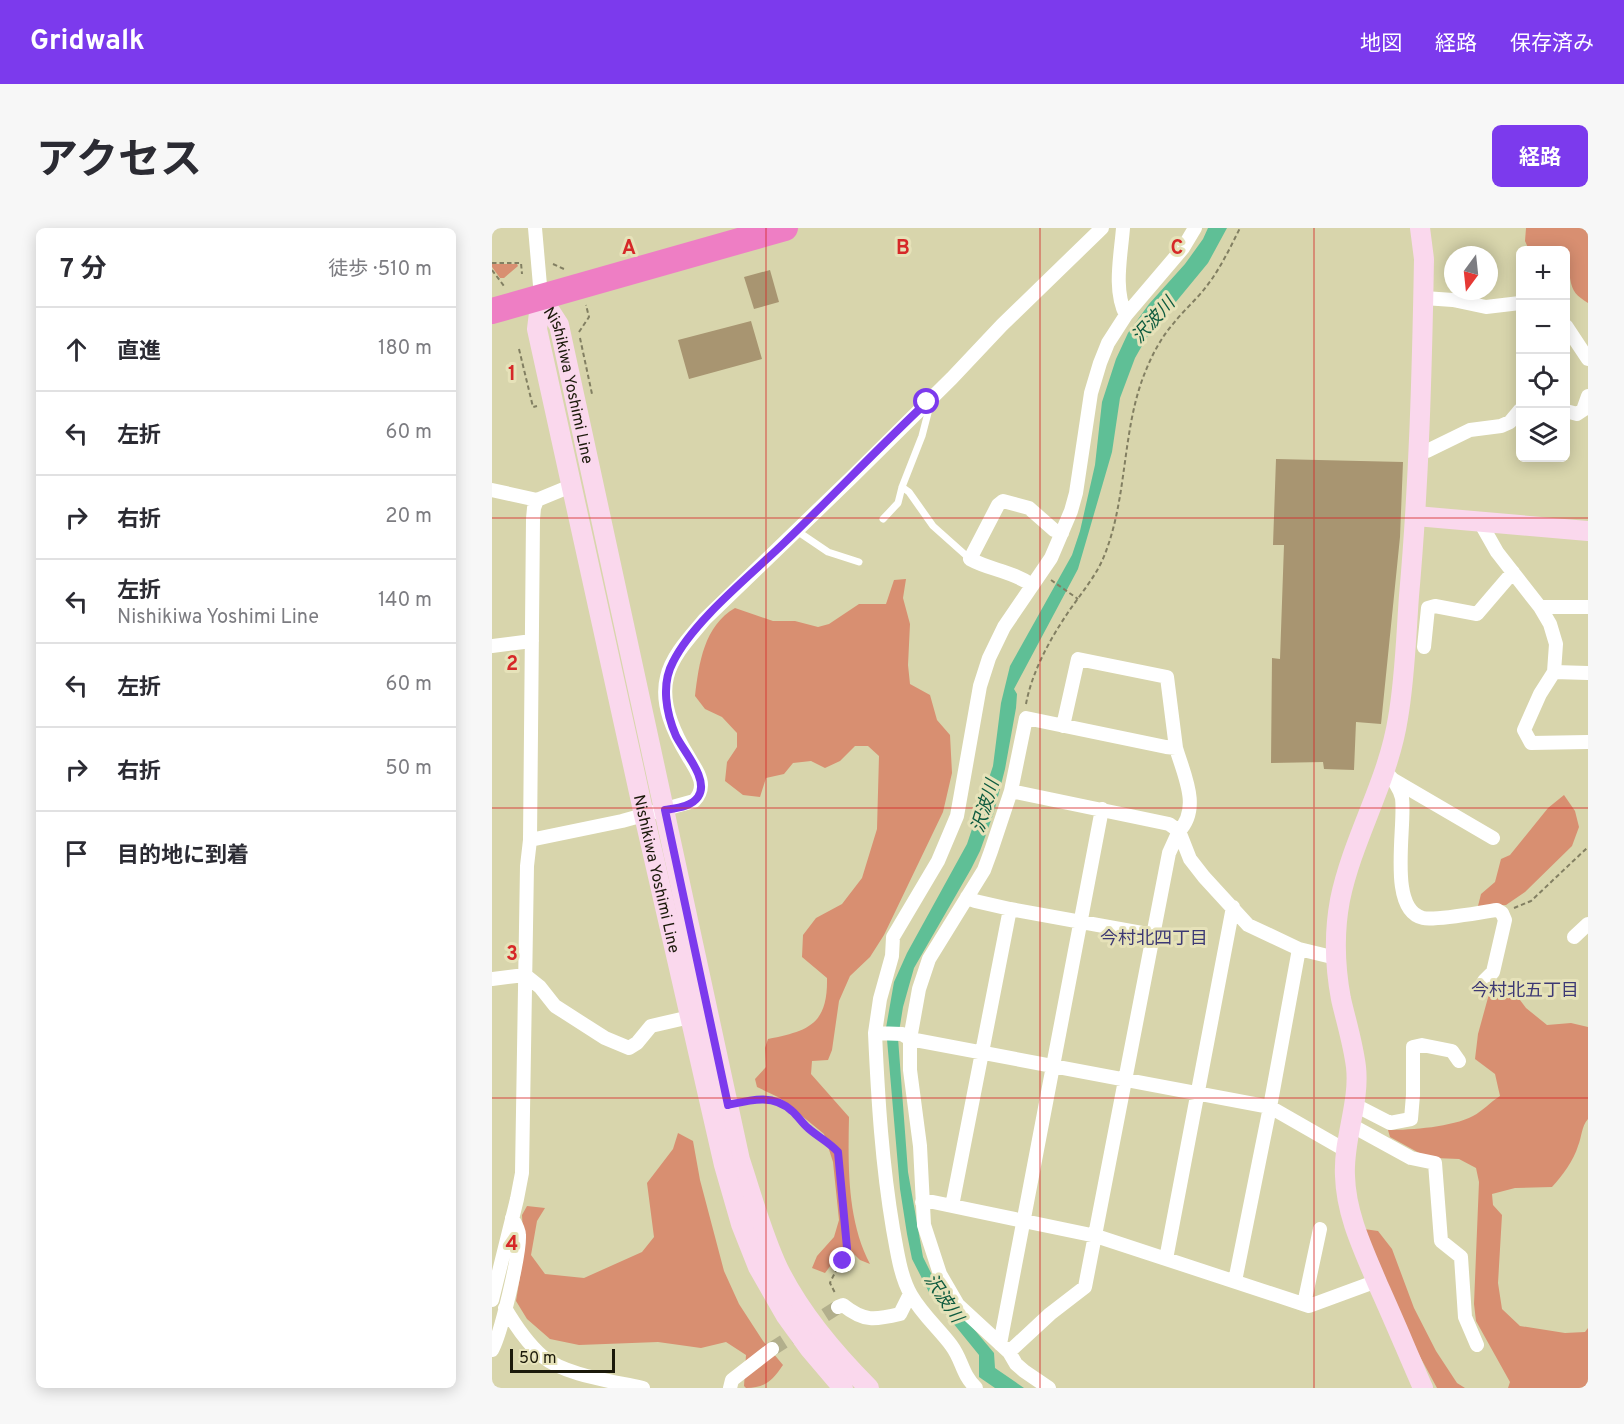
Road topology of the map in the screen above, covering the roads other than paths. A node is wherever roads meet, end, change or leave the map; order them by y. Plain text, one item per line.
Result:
1 (535, 228) edge
2 (785, 228) edge
3 (1102, 228) edge
4 (1124, 228) edge
5 (1195, 228) edge
6 (1420, 228) edge
7 (541, 297) junction
8 (1424, 298) junction
9 (1516, 304) edge
10 (492, 311) edge
11 (1126, 315) junction
12 (1570, 332) edge
13 (1588, 359) edge
14 (1588, 396) edge
15 (927, 402) junction
16 (1570, 412) edge
17 (1516, 415) edge
18 (1418, 451) junction
19 (571, 486) junction
20 (902, 487) junction
21 (492, 490) edge
22 (537, 500) junction
23 (1416, 516) junction
24 (883, 519) dead end
25 (1480, 522) junction
26 (797, 531) junction
27 (1588, 531) edge
28 (1062, 533) junction
29 (970, 559) junction
30 (859, 561) dead end
31 (1513, 572) junction
32 (1032, 585) junction
33 (1540, 607) junction
34 (1588, 607) edge
35 (532, 641) junction
36 (492, 646) edge
37 (1424, 646) dead end
38 (1554, 672) junction
39 (1588, 673) edge
40 (1063, 726) junction
41 (1588, 742) edge
42 (1176, 748) junction
43 (1389, 775) junction
44 (1011, 791) junction
45 (1102, 809) junction
46 (665, 810) junction
47 (644, 815) junction
48 (1179, 831) junction
49 (1493, 838) dead end
50 (530, 840) junction
51 (967, 897) junction
52 (1233, 908) junction
53 (1010, 909) junction
54 (1079, 923) junction
55 (1588, 924) edge
56 (1153, 935) junction
57 (1574, 937) dead end
58 (1299, 949) junction
59 (1336, 958) junction
60 (525, 975) junction
61 (492, 979) edge
62 (1484, 981) dead end
63 (690, 1017) junction
64 (878, 1033) junction
65 (906, 1037) junction
66 (983, 1053) junction
67 (1459, 1061) dead end
68 (1053, 1065) junction
69 (1126, 1079) junction
70 (1198, 1094) junction
71 (1353, 1104) junction
72 (1270, 1107) junction
73 (1349, 1124) junction
74 (1345, 1150) junction
75 (922, 1202) junction
76 (952, 1206) junction
77 (512, 1218) junction
78 (1022, 1221) junction
79 (1320, 1229) dead end
80 (1096, 1236) junction
81 (1166, 1258) junction
82 (1235, 1281) junction
83 (1377, 1281) junction
84 (910, 1294) junction
85 (492, 1300) edge
86 (1304, 1304) junction
87 (841, 1306) road end
88 (505, 1308) junction
89 (1477, 1345) dead end
90 (1005, 1348) junction
91 (772, 1349) tunnel mouth
92 (492, 1350) edge
93 (636, 1387) edge
94 (730, 1388) edge
95 (843, 1388) edge
96 (869, 1388) edge
97 (976, 1388) edge
98 (1049, 1388) edge
99 (1423, 1388) edge

1 - 7 street
2 - 7 highway
3 - 15 street
4 - 11 street
5 - 11 street
6 - 8 main road
7 - 10 highway
7 - 19 main road, Nishikiwa Yoshimi Line
7 - 46 main road, Nishikiwa Yoshimi Line
8 - 9 street
8 - 18 main road
11 - 28 street
12 - 13 street
14 - 16 street
15 - 20 lane
15 - 26 street
17 - 18 street
18 - 23 main road
19 - 22 street
19 - 47 main road, Nishikiwa Yoshimi Line
20 - 24 lane
20 - 29 lane
21 - 22 street
22 - 35 street
23 - 25 main road
23 - 43 main road
25 - 27 main road
25 - 31 street
26 - 30 lane
26 - 46 street
28 - 29 street
28 - 32 street
29 - 32 street
31 - 33 street
31 - 37 street
32 - 64 street
33 - 34 street
33 - 38 street
35 - 36 street
35 - 50 street
38 - 39 street
38 - 41 street
40 - 42 street
40 - 42 street
40 - 44 street
42 - 48 street
43 - 49 street
43 - 59 main road
43 - 62 street
44 - 45 street
44 - 51 street
45 - 48 street
45 - 54 street
46 - 47 street
46 - 96 main road, Nishikiwa Yoshimi Line
47 - 50 street
47 - 63 main road, Nishikiwa Yoshimi Line
48 - 52 street
48 - 56 street
50 - 60 street
51 - 53 street
51 - 65 street
52 - 58 street
52 - 70 street
53 - 54 street
53 - 66 street
54 - 56 street
54 - 68 street
55 - 57 street
56 - 69 street
58 - 59 street
58 - 72 street
59 - 71 main road
60 - 61 street
60 - 63 street
60 - 77 street
63 - 95 main road, Nishikiwa Yoshimi Line
64 - 65 street
64 - 84 street
65 - 66 street
65 - 75 street
66 - 68 street
66 - 76 street
67 - 71 street
68 - 69 street
68 - 78 street
69 - 70 street
69 - 80 street
70 - 72 street
70 - 81 street
71 - 73 main road
72 - 74 street
72 - 82 street
73 - 74 main road
73 - 89 street
74 - 83 main road
75 - 76 street
75 - 90 street
76 - 78 street
77 - 85 street
77 - 88 street
78 - 80 street
78 - 90 street
79 - 86 street
80 - 81 street
80 - 90 street
81 - 82 street
82 - 86 street
83 - 86 street
83 - 99 main road
84 - 87 street
84 - 97 street
88 - 92 street
88 - 93 street
90 - 98 street
91 - 94 street

